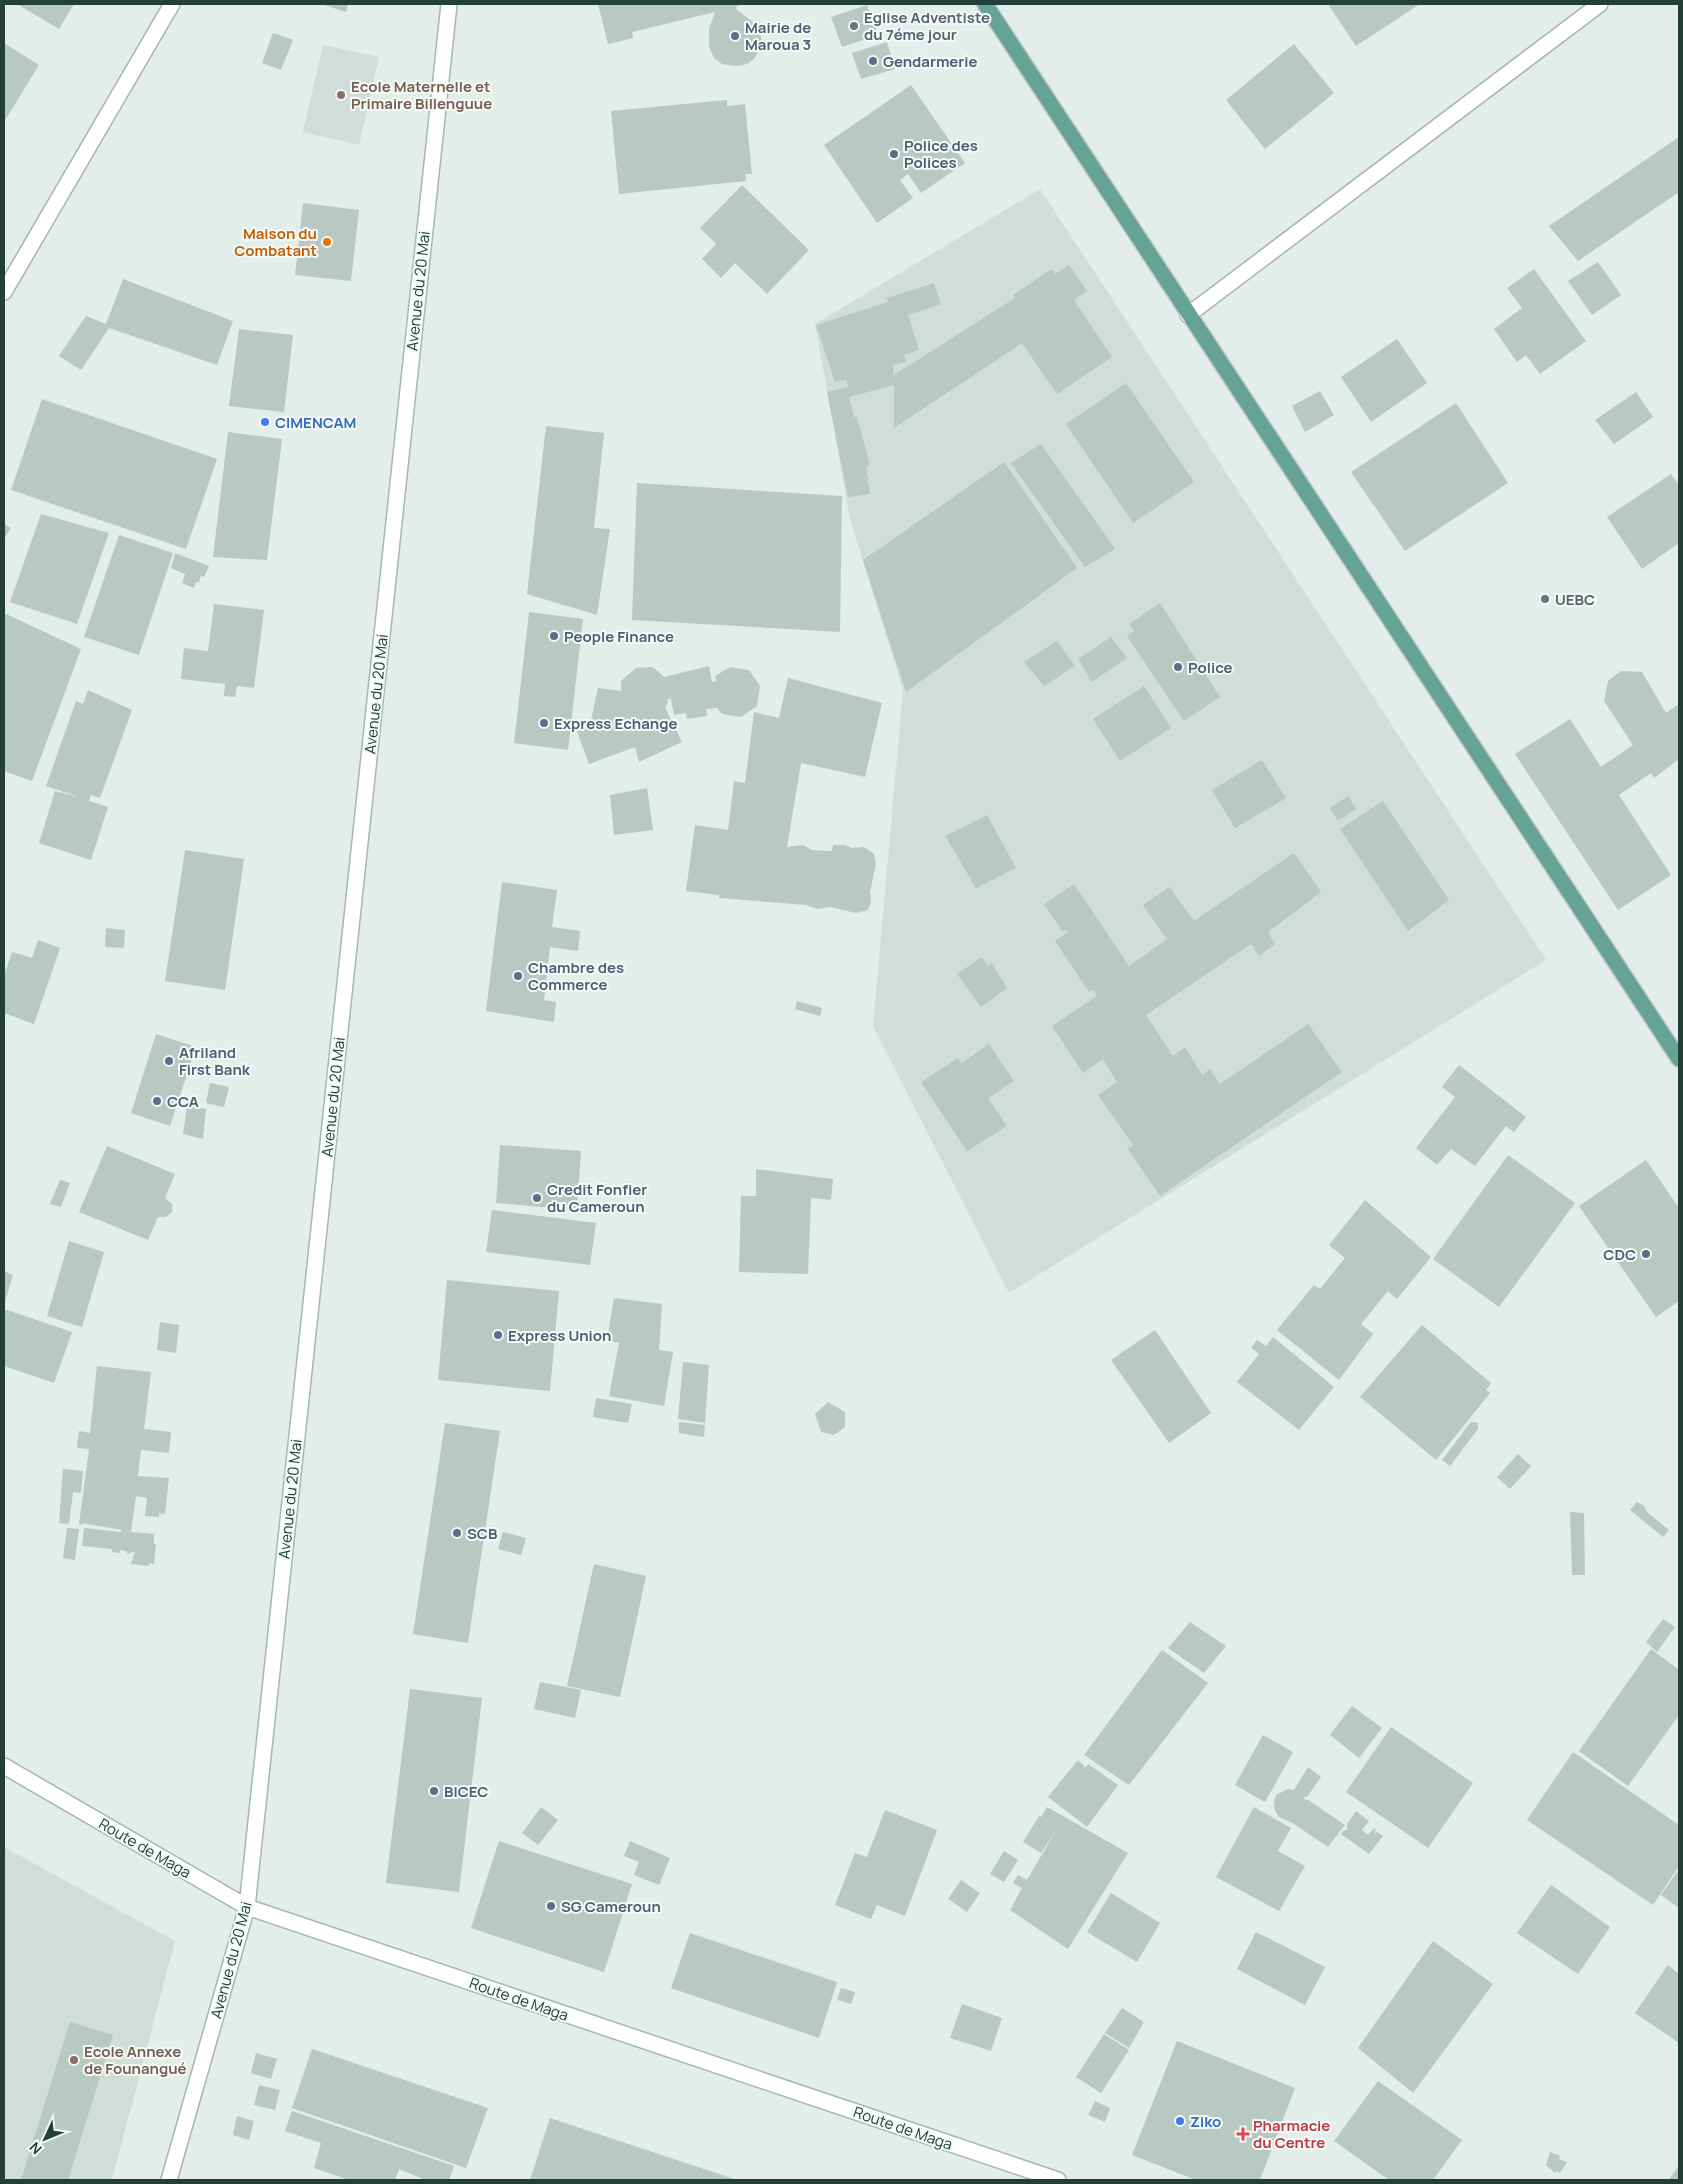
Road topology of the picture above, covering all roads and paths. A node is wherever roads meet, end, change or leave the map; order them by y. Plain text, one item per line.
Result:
1 (172, 4) edge
2 (449, 4) edge
3 (985, 4) edge
4 (1600, 4) edge
5 (4, 292) edge
6 (1188, 315) junction
7 (1679, 1059) edge
8 (4, 1766) edge
9 (247, 1907) junction
10 (169, 2180) edge
11 (1058, 2180) edge

1 - 5 main road
2 - 9 main road, Avenue du 20 Mai
3 - 6 main road
4 - 6 main road
6 - 7 main road
8 - 9 main road, Route de Maga
9 - 10 main road, Avenue du 20 Mai
9 - 11 main road, Route de Maga

